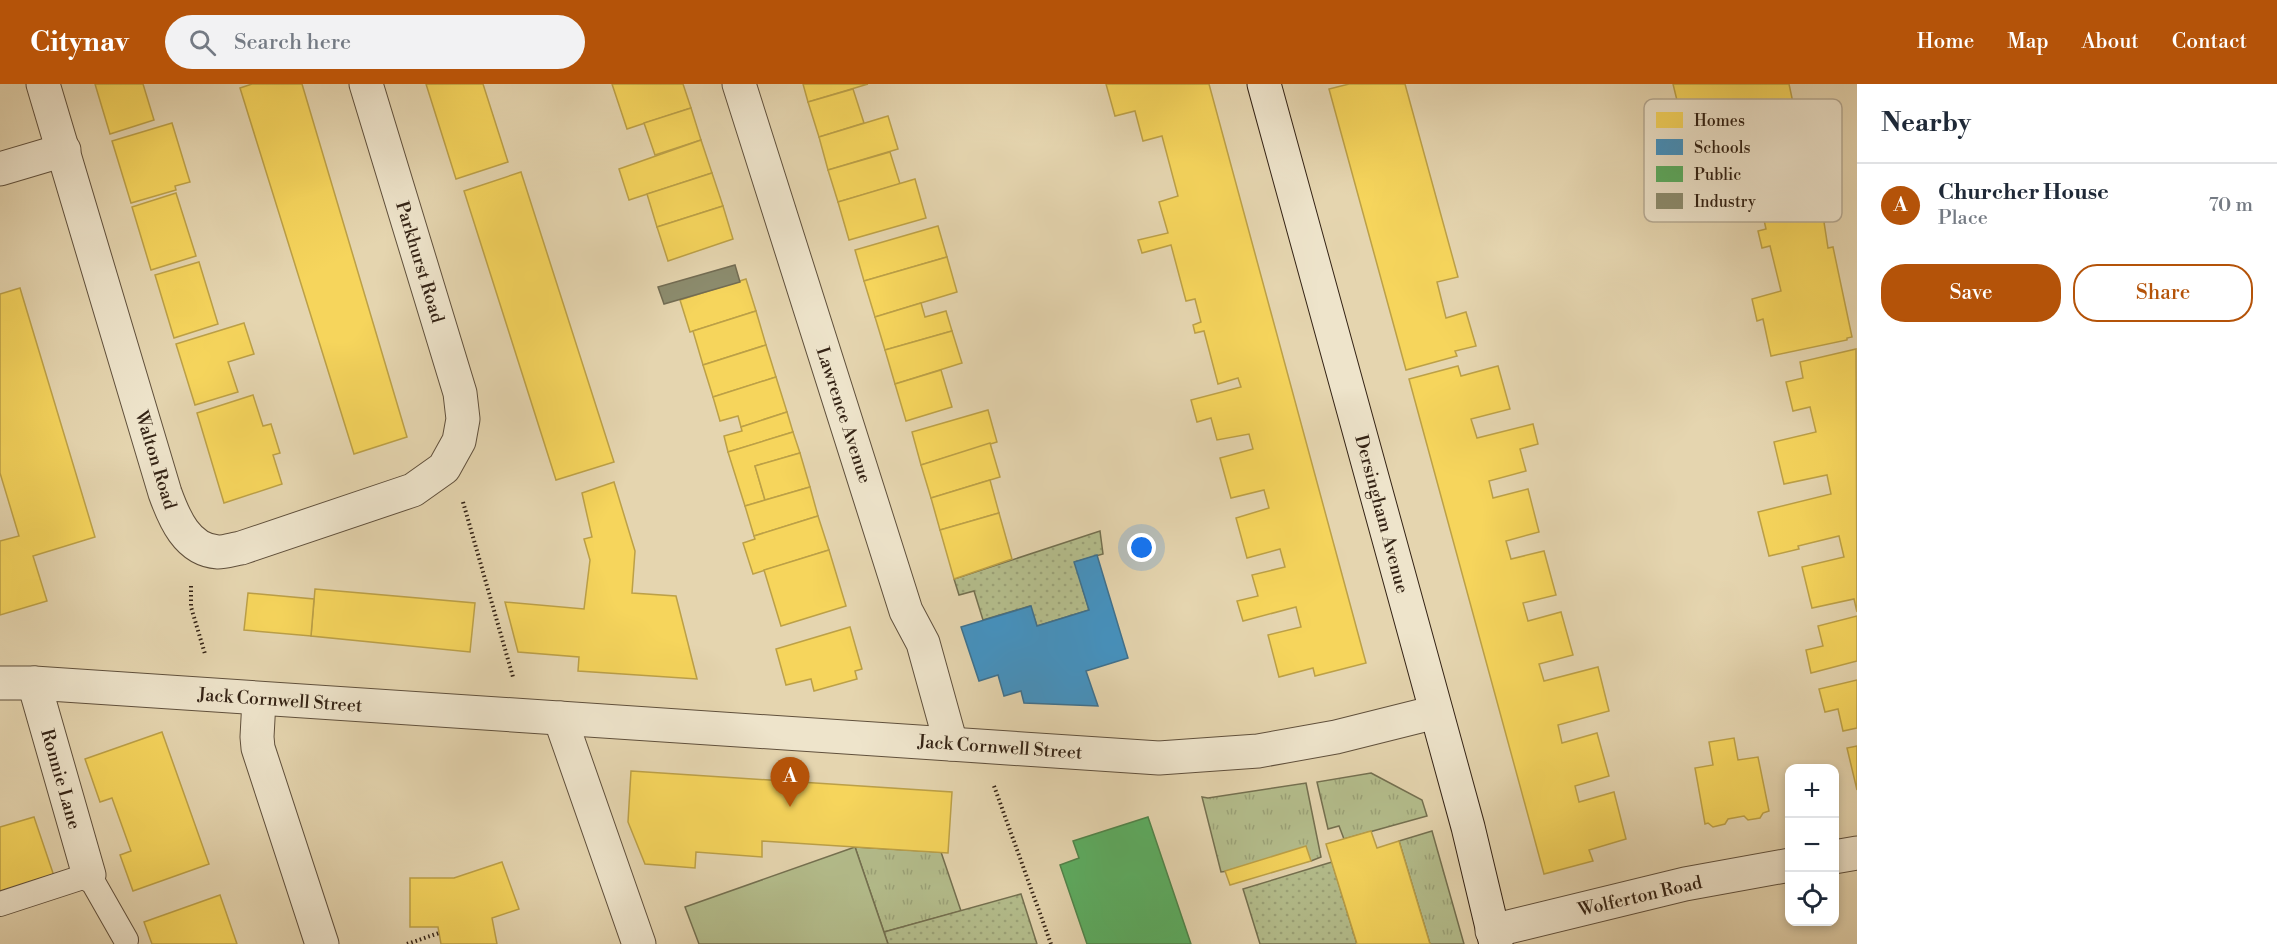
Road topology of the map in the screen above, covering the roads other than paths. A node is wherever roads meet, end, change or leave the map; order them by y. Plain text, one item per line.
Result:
1 (43, 84) edge
2 (366, 84) edge
3 (740, 84) edge
4 (1264, 84) edge
5 (64, 150) junction
6 (0, 169) edge
7 (200, 548) joint
8 (0, 683) edge
9 (34, 683) junction
10 (259, 699) junction
11 (1436, 712) junction
12 (560, 718) junction
13 (965, 745) junction
14 (1857, 853) edge
15 (1839, 856) edge
16 (1785, 866) edge
17 (89, 875) junction
18 (0, 904) edge
19 (1494, 938) edge
20 (126, 940) dead end
21 (322, 944) edge
22 (639, 944) edge

1 - 5 street, Walton Road
2 - 7 street, Parkhurst Road
3 - 13 street, Lawrence Avenue
4 - 11 street, Dersingham Avenue
5 - 6 street
5 - 7 street, Walton Road
8 - 9 street, Jack Cornwell Street
9 - 10 street, Jack Cornwell Street
9 - 17 street, Ronnie Lane
10 - 12 street, Jack Cornwell Street
10 - 21 street
11 - 13 street, Jack Cornwell Street
11 - 19 street, Dersingham Avenue
12 - 13 street, Jack Cornwell Street
12 - 22 street
14 - 15 street
16 - 19 street, Wolferton Road
17 - 18 lane
17 - 20 lane

